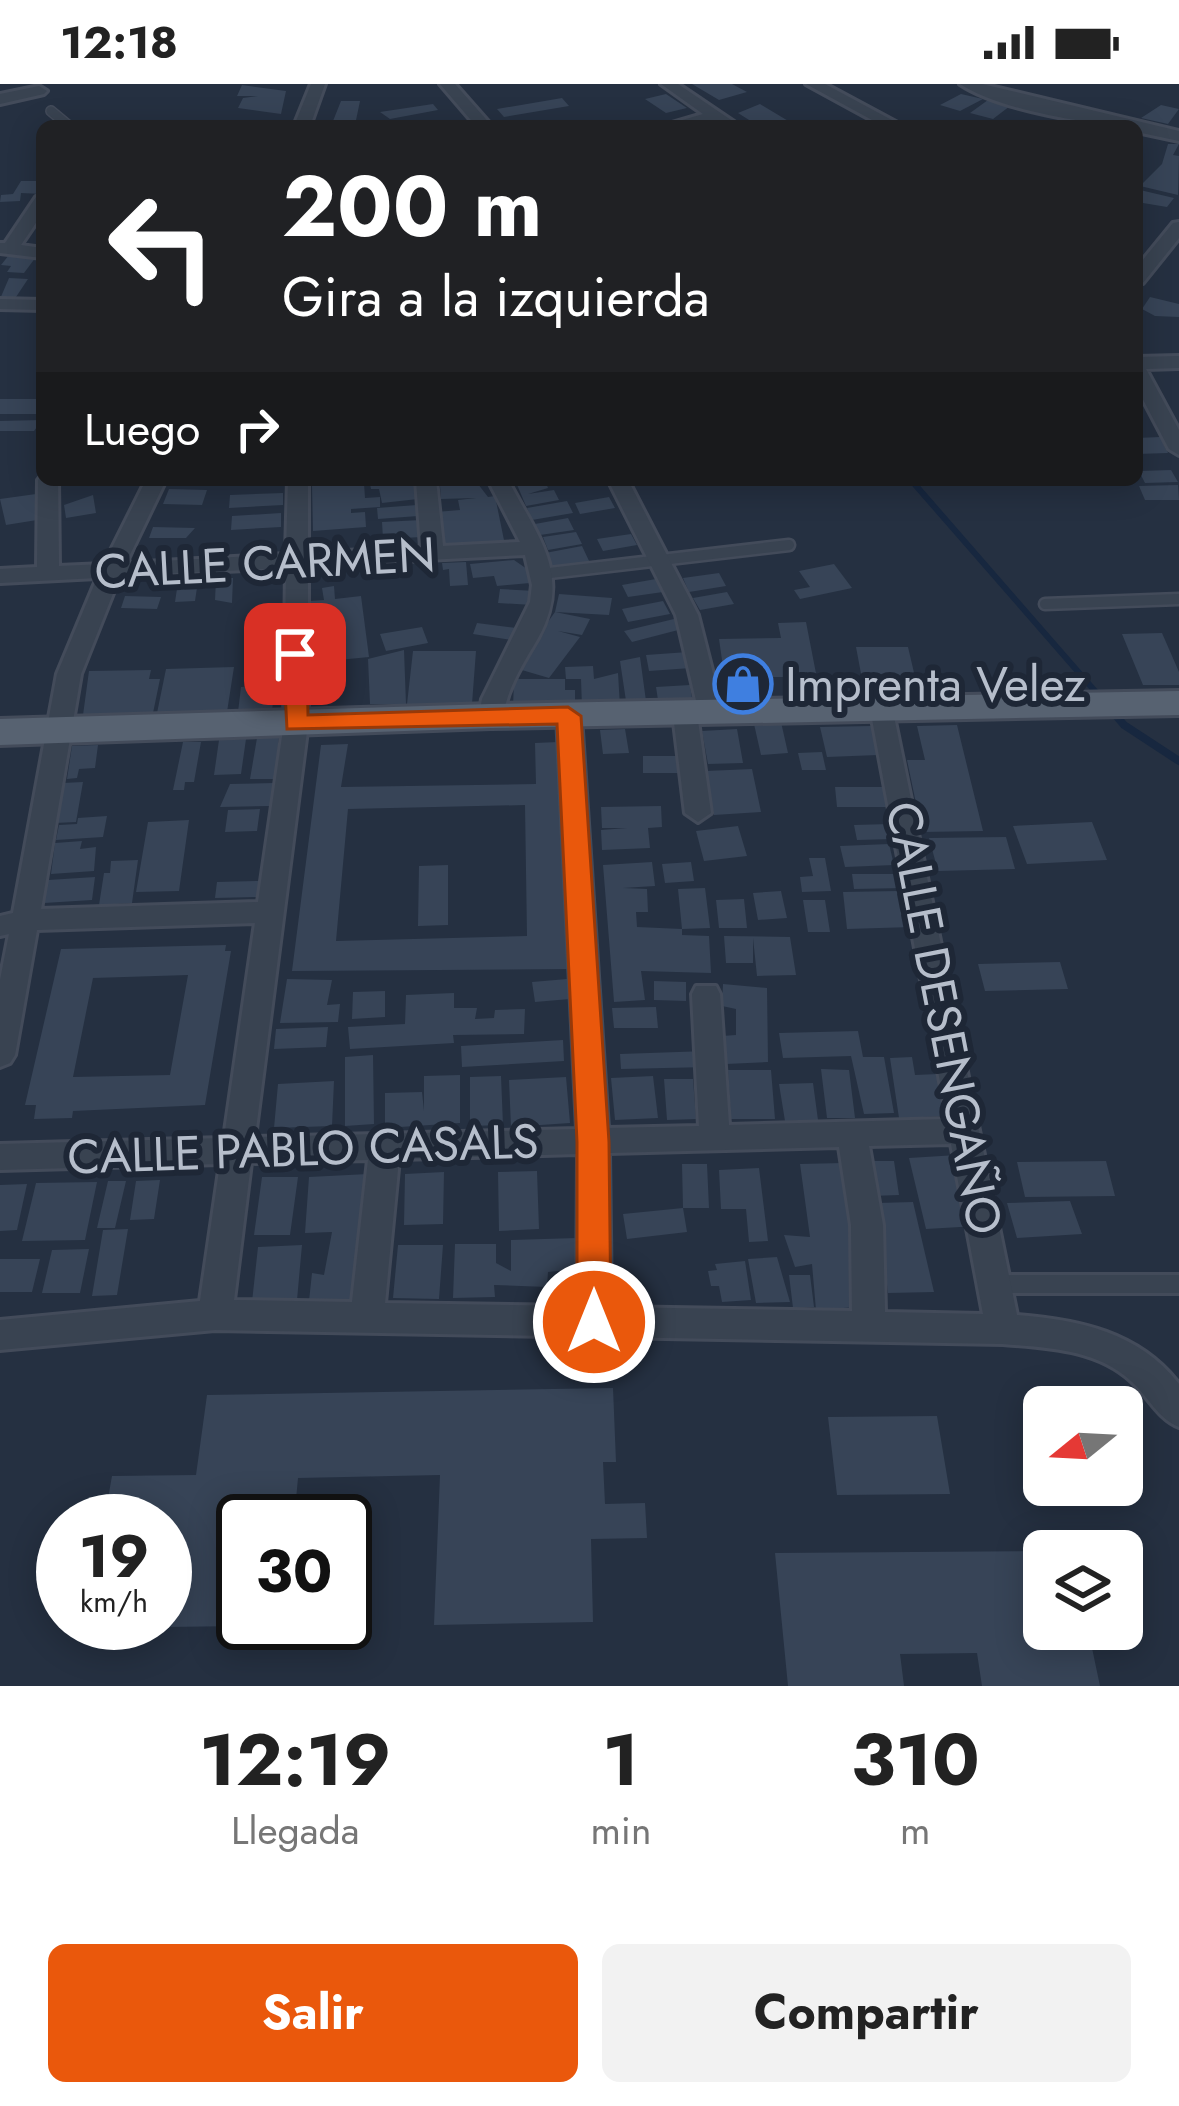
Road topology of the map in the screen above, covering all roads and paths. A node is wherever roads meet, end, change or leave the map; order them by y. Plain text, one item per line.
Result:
1 (318, 84) edge
2 (447, 84) edge
3 (668, 84) edge
4 (813, 84) edge
5 (967, 84) edge
6 (39, 91) dead end
7 (0, 99) edge
8 (51, 111) dead end
9 (715, 116) junction
10 (62, 120) edge
11 (304, 120) edge
12 (479, 120) edge
13 (697, 120) edge
14 (722, 120) edge
15 (884, 120) edge
16 (1096, 120) edge
17 (1143, 128) edge
18 (1179, 136) edge
19 (36, 209) edge
20 (1179, 227) edge
21 (5, 248) edge
22 (36, 252) edge
23 (1143, 272) edge
24 (0, 304) edge
25 (36, 305) edge
26 (1179, 362) edge
27 (1143, 365) edge
28 (1143, 377) edge
29 (1176, 438) edge
30 (48, 486) edge
31 (153, 486) edge
32 (298, 486) edge
33 (427, 486) edge
34 (501, 486) edge
35 (621, 486) edge
36 (789, 545) dead end
37 (530, 548) junction
38 (0, 553) edge
39 (433, 554) junction
40 (297, 562) junction
41 (660, 562) junction
42 (115, 572) junction
43 (542, 574) junction
44 (0, 576) edge
45 (48, 576) junction
46 (1179, 599) edge
47 (1045, 604) dead end
48 (1179, 703) edge
49 (883, 708) junction
50 (698, 714) junction
51 (490, 716) junction
52 (568, 716) junction
53 (296, 723) junction
54 (61, 730) junction
55 (0, 732) edge
56 (698, 813) dead end
57 (270, 912) junction
58 (14, 923) edge
59 (706, 994) dead end
60 (0, 1055) edge
61 (965, 1131) junction
62 (852, 1134) junction
63 (715, 1138) junction
64 (593, 1142) junction
65 (385, 1145) junction
66 (238, 1151) junction
67 (0, 1157) edge
68 (998, 1284) junction
69 (1179, 1284) edge
70 (214, 1315) junction
71 (368, 1318) junction
72 (594, 1322) junction
73 (869, 1327) junction
74 (1003, 1329) junction
75 (0, 1335) edge
76 (1179, 1411) edge

1 - 11 street
2 - 12 street
3 - 9 street
4 - 15 street
5 - 16 street
6 - 7 street
8 - 10 lane
9 - 13 street
9 - 14 street
17 - 18 street
19 - 21 street
20 - 23 street
21 - 22 street
24 - 25 street
26 - 27 street
28 - 29 street
30 - 45 street
31 - 42 street
32 - 40 street
33 - 39 street
34 - 37 street
35 - 41 street
36 - 41 lane
37 - 39 street, CALLE CARMEN
37 - 43 street
38 - 45 street
39 - 40 street, CALLE CARMEN
40 - 42 street, CALLE CARMEN
40 - 53 street
41 - 43 lane
41 - 50 street
42 - 45 street, CALLE CARMEN
42 - 54 street
43 - 51 street
44 - 45 street, CALLE CARMEN
46 - 47 lane
48 - 49 main road
49 - 50 main road
49 - 61 street, CALLE DESENGAÑO
50 - 52 main road
50 - 56 street
51 - 52 main road
51 - 53 main road
52 - 64 street
53 - 54 main road
53 - 57 street
54 - 55 main road
54 - 58 street
57 - 58 street
57 - 66 street
58 - 60 street
59 - 63 street
61 - 62 street, CALLE PABLO CASALS
61 - 68 street, CALLE DESENGAÑO
62 - 63 street, CALLE PABLO CASALS
62 - 73 street
63 - 64 street, CALLE PABLO CASALS
64 - 65 street, CALLE PABLO CASALS
64 - 72 street
65 - 66 street, CALLE PABLO CASALS
65 - 71 street
66 - 67 street, CALLE PABLO CASALS
66 - 70 street
68 - 69 lane
68 - 74 street, CALLE DESENGAÑO
70 - 71 street
70 - 75 street
71 - 72 street
72 - 73 street
73 - 74 street
74 - 76 street

